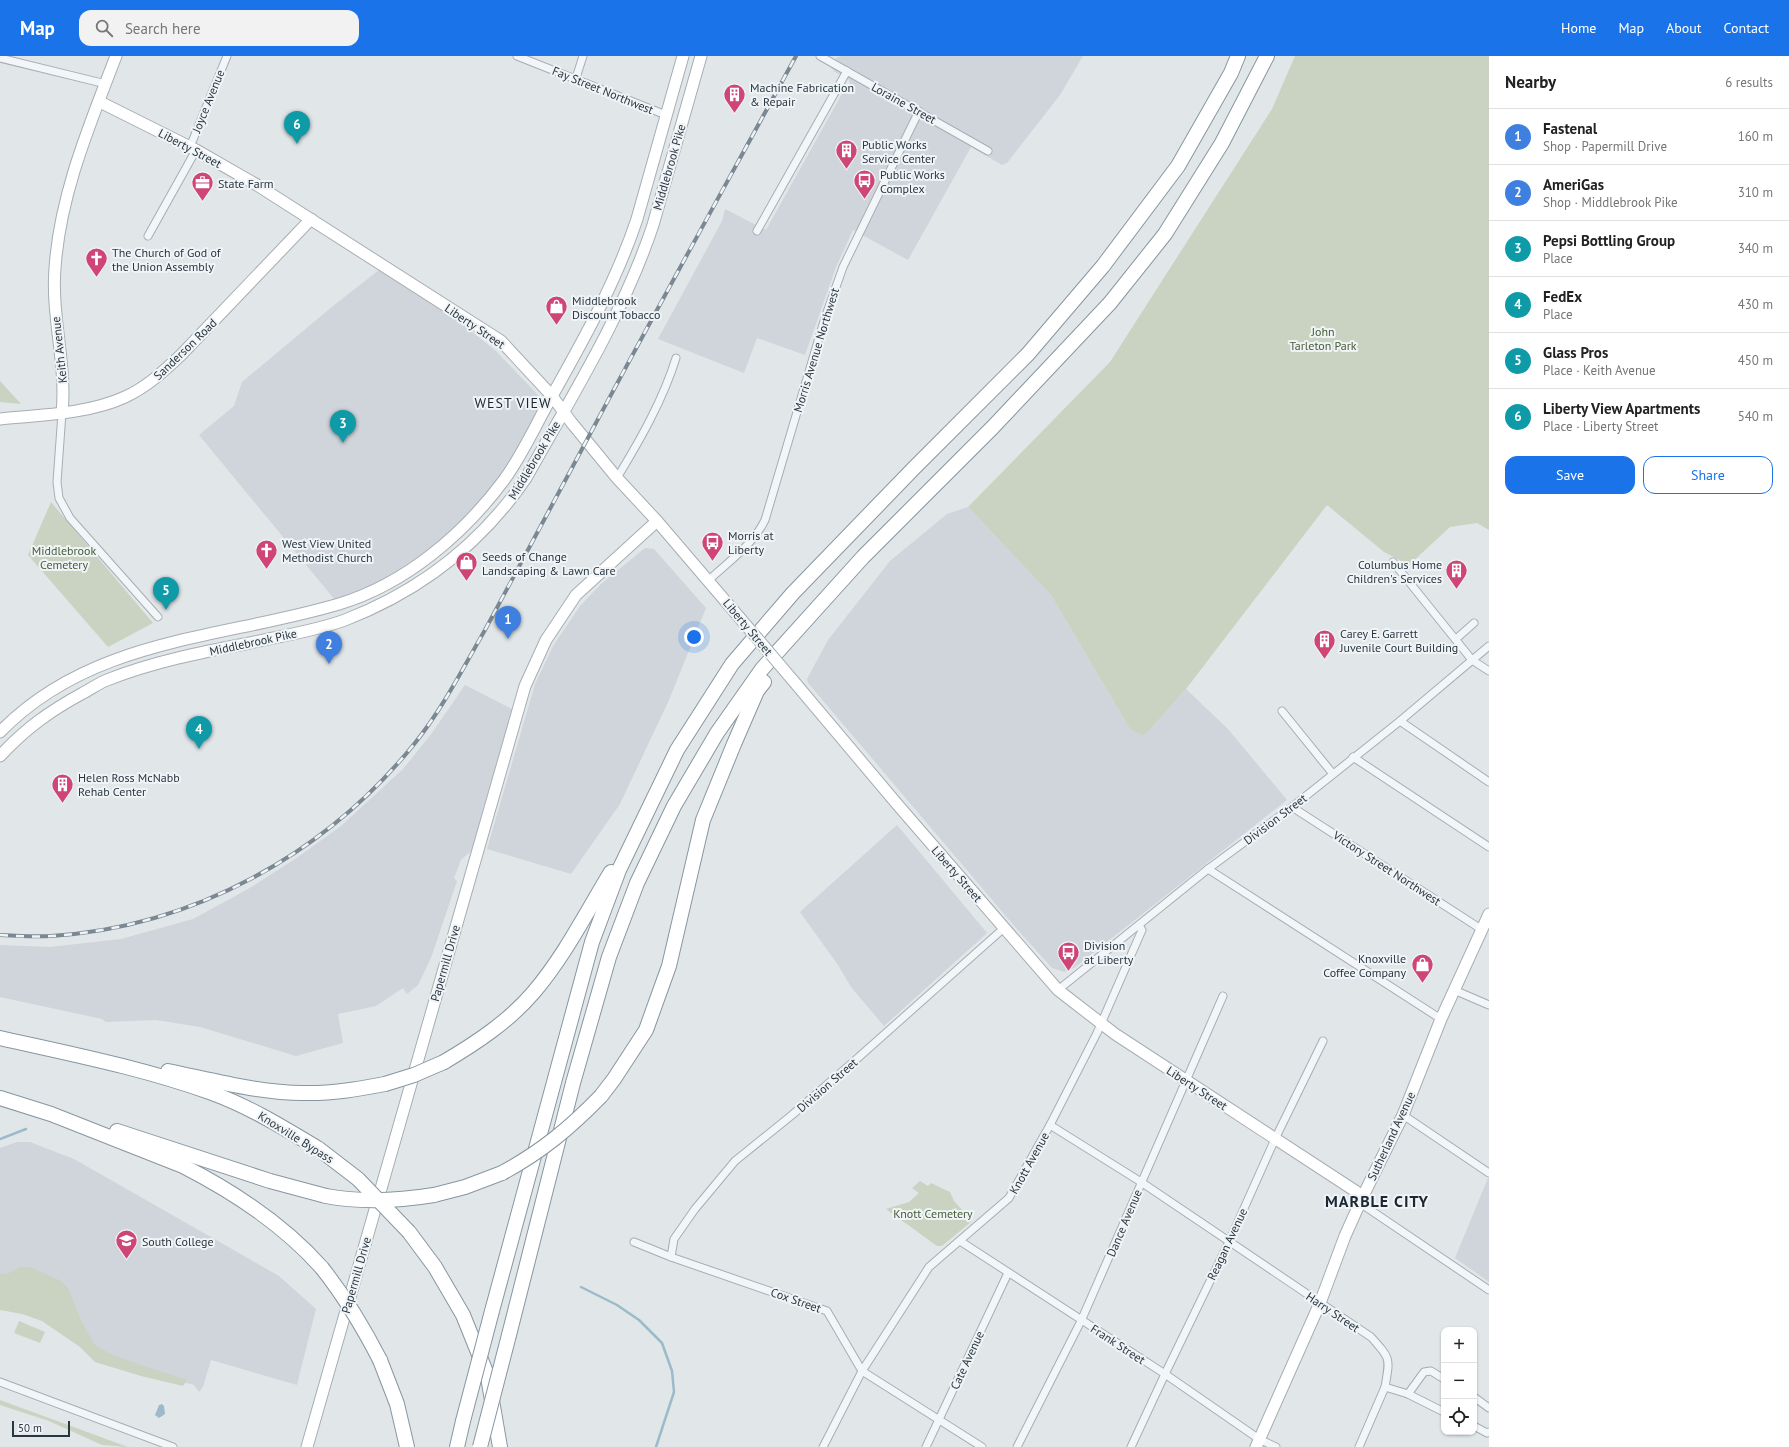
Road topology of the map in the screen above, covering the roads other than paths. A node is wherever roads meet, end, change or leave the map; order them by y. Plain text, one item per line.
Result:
1 (116, 56) edge
2 (227, 56) edge
3 (517, 56) edge
4 (583, 56) edge
5 (683, 56) edge
6 (701, 56) edge
7 (820, 56) edge
8 (1238, 56) edge
9 (1267, 56) edge
10 (1274, 56) edge
11 (0, 58) edge
12 (847, 71) junction
13 (576, 78) junction
14 (106, 84) junction
15 (100, 102) junction
16 (919, 111) junction
17 (666, 115) junction
18 (1222, 143) junction
19 (193, 148) junction
20 (988, 151) dead end
21 (311, 219) junction
22 (757, 231) dead end
23 (148, 236) dead end
24 (676, 358) dead end
25 (552, 396) junction
26 (564, 411) junction
27 (62, 413) junction
28 (0, 419) edge
29 (617, 478) junction
30 (657, 521) junction
31 (1393, 562) dead end
32 (708, 580) junction
33 (818, 606) junction
34 (158, 617) dead end
35 (1474, 623) dead end
36 (1456, 639) junction
37 (1489, 646) edge
38 (1472, 660) junction
39 (1489, 672) edge
40 (1282, 711) dead end
41 (1400, 721) junction
42 (0, 732) edge
43 (0, 756) edge
44 (1353, 757) junction
45 (1333, 774) junction
46 (1489, 782) edge
47 (651, 803) junction
48 (1292, 807) junction
49 (1489, 847) edge
50 (1208, 869) junction
51 (1489, 914) edge
52 (1141, 927) junction
53 (1004, 928) junction
54 (1481, 929) junction
55 (1058, 990) junction
56 (1454, 990) junction
57 (1223, 996) dead end
58 (1489, 1005) edge
59 (1441, 1019) junction
60 (1100, 1024) junction
61 (0, 1038) edge
62 (1322, 1041) dead end
63 (95, 1059) junction
64 (1186, 1081) junction
65 (0, 1098) edge
66 (51, 1114) junction
67 (1403, 1115) junction
68 (1050, 1126) junction
69 (1275, 1139) junction
70 (1489, 1173) edge
71 (1142, 1182) junction
72 (1361, 1199) junction
73 (960, 1241) junction
74 (634, 1242) dead end
75 (1229, 1242) junction
76 (671, 1257) junction
77 (1008, 1274) junction
78 (1489, 1290) edge
79 (1320, 1303) junction
80 (1081, 1321) junction
81 (862, 1371) junction
82 (1165, 1374) junction
83 (1441, 1377) edge
84 (0, 1382) edge
85 (1385, 1387) junction
86 (1408, 1394) junction
87 (1477, 1399) edge
88 (1489, 1408) edge
89 (1441, 1410) edge
90 (939, 1419) junction
91 (1477, 1428) edge
92 (1489, 1432) edge
93 (1258, 1443) edge
94 (173, 1447) edge
95 (307, 1447) edge
96 (407, 1447) edge
97 (457, 1447) edge
98 (480, 1447) edge
99 (500, 1447) edge
100 (822, 1447) edge
101 (926, 1447) edge
102 (982, 1447) edge
103 (1017, 1447) edge
104 (1131, 1447) edge
105 (1276, 1447) edge
106 (1359, 1447) edge

1 - 14 main road, Keith Avenue
2 - 19 street, Joyce Avenue
3 - 13 street, Fay Street Northwest
4 - 13 street
5 - 17 main road, Middlebrook Pike
6 - 26 main road, Middlebrook Pike
7 - 12 street, Loraine Street
8 - 47 highway
9 - 18 highway
10 - 18 highway
11 - 14 street
12 - 16 street, Loraine Street
12 - 22 street
13 - 17 street, Fay Street Northwest
14 - 15 main road, Keith Avenue
15 - 19 main road, Liberty Street
15 - 27 main road, Keith Avenue
16 - 20 street, Loraine Street
16 - 32 street, Morris Avenue Northwest
17 - 25 main road, Middlebrook Pike
18 - 33 highway
19 - 21 main road, Liberty Street
19 - 23 street, Joyce Avenue
21 - 25 main road, Liberty Street
21 - 27 main road, Sanderson Road
24 - 29 street
25 - 26 main road, Liberty Street
25 - 42 main road, Middlebrook Pike
26 - 29 main road, Liberty Street
26 - 43 main road, Middlebrook Pike
27 - 28 main road, Sanderson Road
27 - 34 street, Keith Avenue
29 - 30 main road, Liberty Street
30 - 32 main road, Liberty Street
30 - 95 main road, Papermill Drive
31 - 36 street
32 - 53 main road, Liberty Street, bridge
33 - 66 highway, bridge
33 - 98 highway, bridge
35 - 36 street
36 - 38 street
37 - 38 street, Division Street
38 - 39 street
38 - 41 street, Division Street
40 - 45 street
41 - 44 street, Division Street
41 - 46 street
44 - 45 street, Division Street
44 - 49 street
45 - 48 street, Division Street
47 - 63 highway, bridge
47 - 97 highway, bridge
48 - 50 street, Division Street
48 - 54 street, Victory Street Northwest
50 - 52 street, Division Street
50 - 59 street
51 - 54 main road, Sutherland Avenue
52 - 55 street, Division Street
52 - 60 street, Knott Avenue
53 - 55 main road, Liberty Street
53 - 76 street, Division Street
54 - 56 main road, Sutherland Avenue
55 - 60 main road, Liberty Street
56 - 58 street
56 - 59 main road, Sutherland Avenue
57 - 64 street, Dance Avenue
59 - 67 main road, Sutherland Avenue
60 - 64 main road, Liberty Street
60 - 68 street, Knott Avenue
61 - 63 highway, Knoxville Bypass
62 - 69 street, Reagan Avenue
63 - 99 highway, Knoxville Bypass, bridge
64 - 69 main road, Liberty Street
64 - 71 street, Dance Avenue
65 - 66 highway
66 - 96 highway, bridge
67 - 70 street
67 - 72 main road, Sutherland Avenue
68 - 71 street, Harry Street
68 - 73 street, Knott Avenue
69 - 72 main road, Liberty Street
69 - 75 street, Reagan Avenue
71 - 75 street, Harry Street
71 - 80 street, Dance Avenue
72 - 78 street, Liberty Street
72 - 79 main road, Sutherland Avenue
73 - 77 street, Frank Street
73 - 81 street, Knott Avenue
74 - 76 street, Cox Street
75 - 79 street, Harry Street
75 - 82 street, Reagan Avenue
76 - 81 street, Cox Street
77 - 80 street, Frank Street
77 - 90 street, Cate Avenue
79 - 85 street, Harry Street
79 - 93 main road, Sutherland Avenue
80 - 82 street, Frank Street
80 - 103 street, Dance Avenue
81 - 90 street, Cox Street
81 - 100 street, Knott Avenue
82 - 93 street, Frank Street
82 - 104 street, Reagan Avenue
83 - 86 street
84 - 94 street
85 - 86 street
85 - 106 street, Harry Street
86 - 89 street
87 - 88 street
90 - 101 street, Cate Avenue
90 - 102 street, Cox Street
91 - 92 street
93 - 105 street, Frank Street

